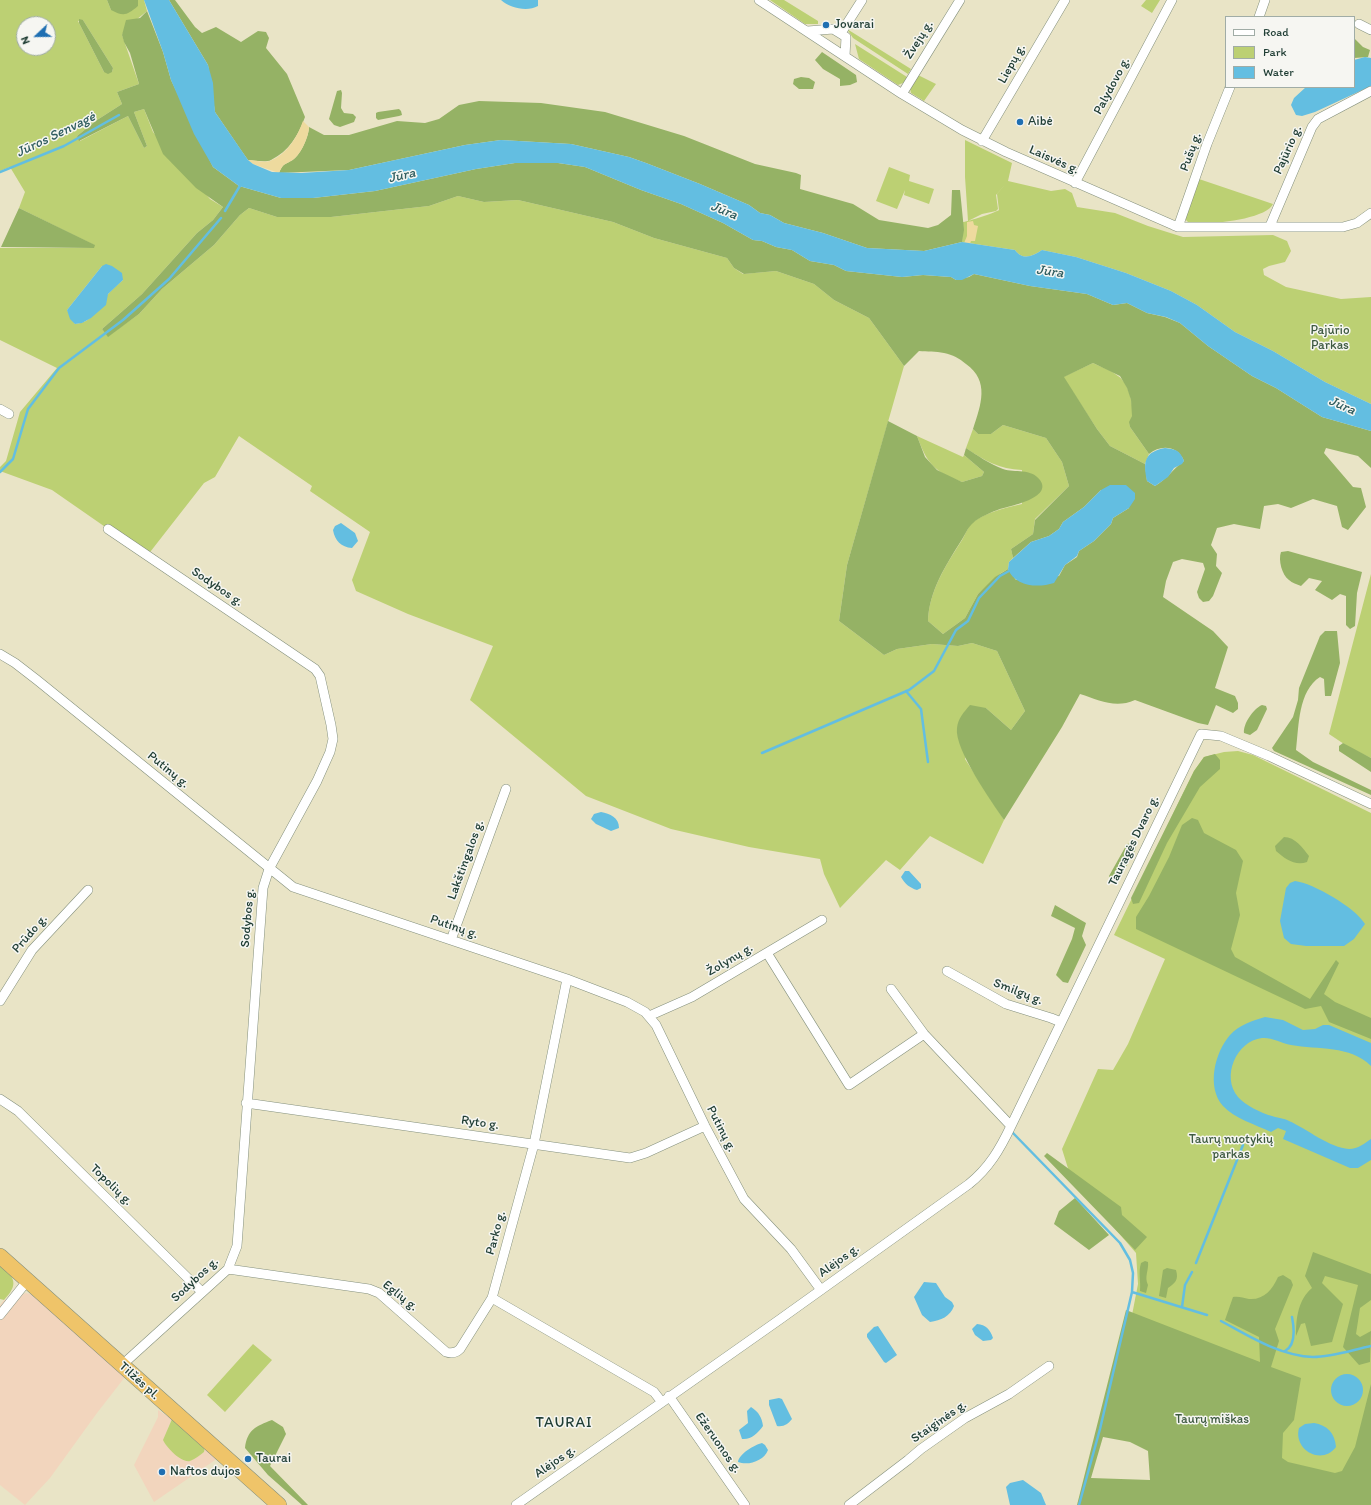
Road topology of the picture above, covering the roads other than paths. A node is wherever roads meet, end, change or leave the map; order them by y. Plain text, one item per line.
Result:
1 (760, 0) edge
2 (862, 0) edge
3 (960, 0) edge
4 (1064, 0) edge
5 (1172, 0) edge
6 (1266, 0) edge
7 (1259, 16) edge
8 (1360, 24) dead end
9 (1371, 30) edge
10 (808, 31) junction
11 (841, 33) junction
12 (845, 56) junction
13 (1230, 88) edge
14 (1371, 92) edge
15 (902, 94) junction
16 (982, 141) junction
17 (1075, 183) junction
18 (1371, 213) edge
19 (1270, 226) junction
20 (1178, 227) junction
21 (0, 408) edge
22 (9, 414) dead end
23 (108, 529) dead end
24 (0, 654) edge
25 (506, 789) dead end
26 (1371, 804) edge
27 (269, 869) junction
28 (88, 890) dead end
29 (822, 920) dead end
30 (451, 940) junction
31 (767, 953) junction
32 (947, 971) dead end
33 (567, 979) junction
34 (891, 989) dead end
35 (0, 1001) edge
36 (649, 1016) junction
37 (1060, 1022) junction
38 (924, 1034) junction
39 (0, 1099) edge
40 (246, 1103) junction
41 (705, 1126) junction
42 (1011, 1126) junction
43 (534, 1144) junction
44 (0, 1256) edge
45 (228, 1269) junction
46 (28, 1280) junction
47 (821, 1290) junction
48 (202, 1292) junction
49 (492, 1298) junction
50 (0, 1315) edge
51 (122, 1365) junction
52 (1049, 1366) dead end
53 (665, 1399) junction
54 (279, 1505) edge
55 (516, 1505) edge
56 (745, 1505) edge
57 (849, 1505) edge

1 - 10 street, Laisvės g.
2 - 11 street
3 - 15 street, Žvejų g.
4 - 16 street, Liepų g.
5 - 17 street, Palydovo g.
6 - 7 street
8 - 9 street
10 - 11 street
10 - 12 street, Laisvės g.
11 - 12 street
12 - 15 street, Laisvės g.
13 - 20 street, Pušų g.
14 - 19 street, Pajūrio g.
15 - 16 street, Laisvės g.
16 - 17 street, Laisvės g.
17 - 20 street, Laisvės g.
18 - 19 street, Laisvės g.
19 - 20 street, Laisvės g.
21 - 22 street
23 - 27 street, Sodybos g.
24 - 27 street, Putinų g.
25 - 30 street, Lakštingalos g.
26 - 37 street, Tauragės Dvaro g.
27 - 30 street, Putinų g.
27 - 40 street, Sodybos g.
28 - 35 street, Prūdo g.
29 - 31 street, Žolynų g.
30 - 33 street, Putinų g.
31 - 36 street, Žolynų g.
31 - 38 street
32 - 37 street, Smilgų g.
33 - 36 street, Putinų g.
33 - 43 street, Parko g.
34 - 38 street
36 - 41 street, Putinų g.
37 - 42 street, Tauragės Dvaro g.
38 - 42 street
39 - 48 street, Topolių g.
40 - 43 street, Ryto g.
40 - 45 street, Sodybos g.
41 - 43 street, Ryto g.
41 - 47 street, Putinų g.
42 - 47 street, Alėjos g.
43 - 49 street, Parko g.
44 - 46 highway, Tilžės pl.
45 - 48 street, Sodybos g.
45 - 49 street, Eglių g.
46 - 50 street
46 - 51 highway, Tilžės pl.
47 - 53 street, Alėjos g.
48 - 51 street, Sodybos g.
49 - 53 street
51 - 54 highway, Tilžės pl.
52 - 57 street, Staiginės g.
53 - 55 street, Alėjos g.
53 - 56 street, Ežeruonos g.

